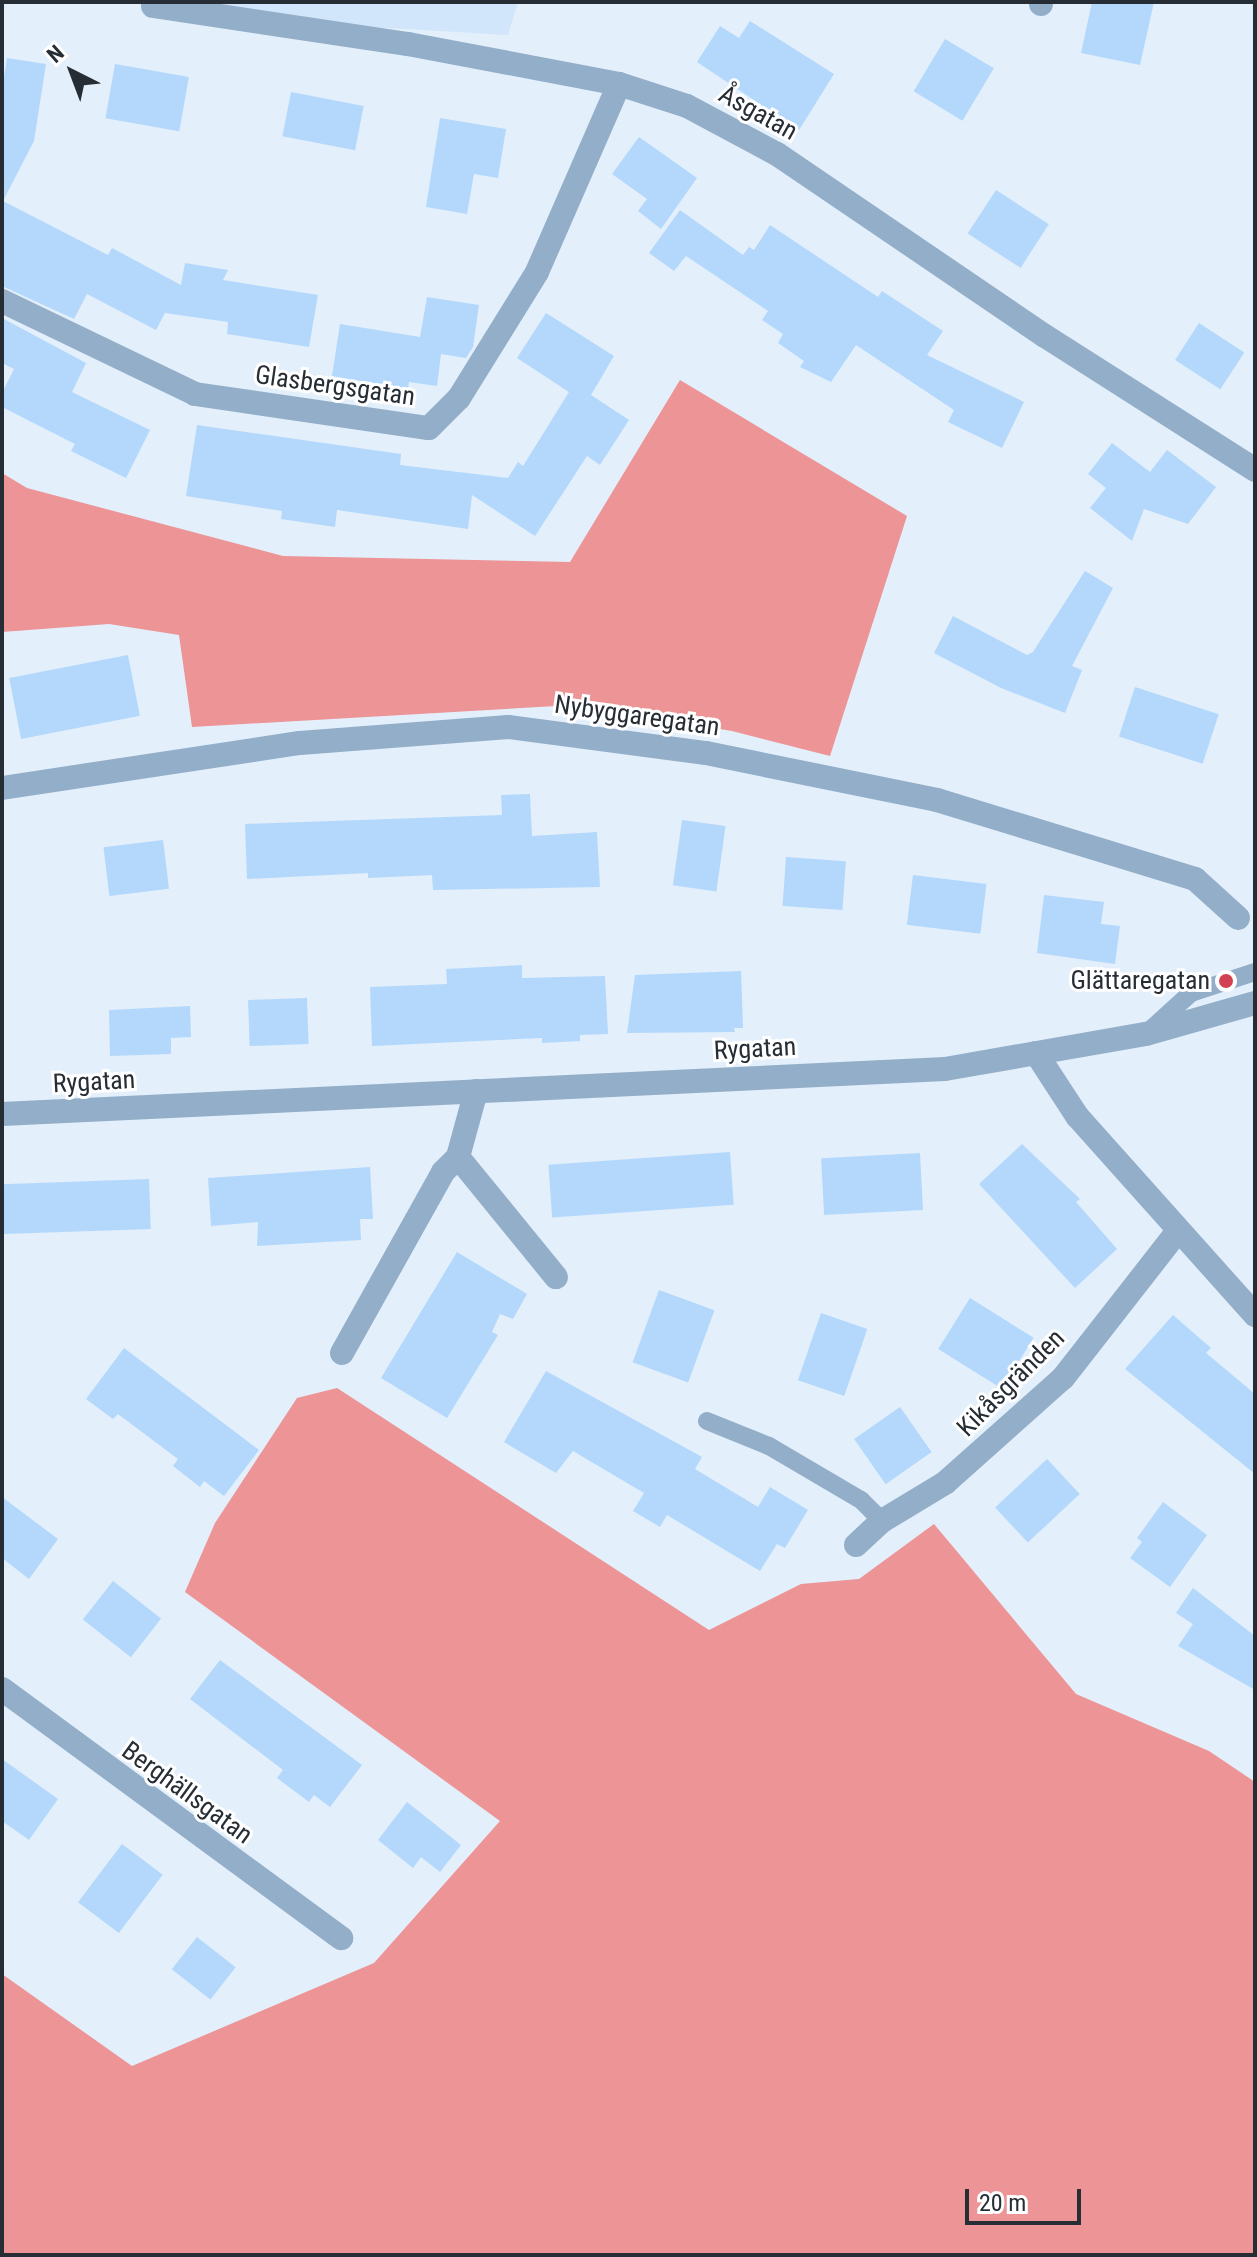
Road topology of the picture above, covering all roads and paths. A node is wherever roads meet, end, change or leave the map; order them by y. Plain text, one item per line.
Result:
1 (153, 6) dead end
2 (619, 84) junction
3 (2, 301) edge
4 (1255, 470) edge
5 (2, 788) edge
6 (1238, 918) dead end
7 (1255, 972) edge
8 (1255, 1003) edge
9 (1146, 1034) junction
10 (1036, 1053) junction
11 (476, 1091) junction
12 (2, 1114) edge
13 (458, 1157) junction
14 (1177, 1232) junction
15 (556, 1277) dead end
16 (1255, 1315) edge
17 (342, 1353) dead end
18 (707, 1421) dead end
19 (882, 1521) junction
20 (856, 1545) dead end
21 (2, 1689) edge
22 (341, 1938) dead end

1 - 2 street, Åsgatan
2 - 3 street, Glasbergsgatan
2 - 4 street, Åsgatan
5 - 6 street, Nybyggaregatan
7 - 9 lane
8 - 9 street, Rygatan
9 - 10 street, Rygatan
10 - 11 street, Rygatan
10 - 14 street
11 - 12 street, Rygatan
11 - 13 street
13 - 15 street
13 - 17 street
14 - 16 street
14 - 19 street, Kikåsgränden
18 - 19 lane
19 - 20 street, Kikåsgränden
21 - 22 street, Berghällsgatan

